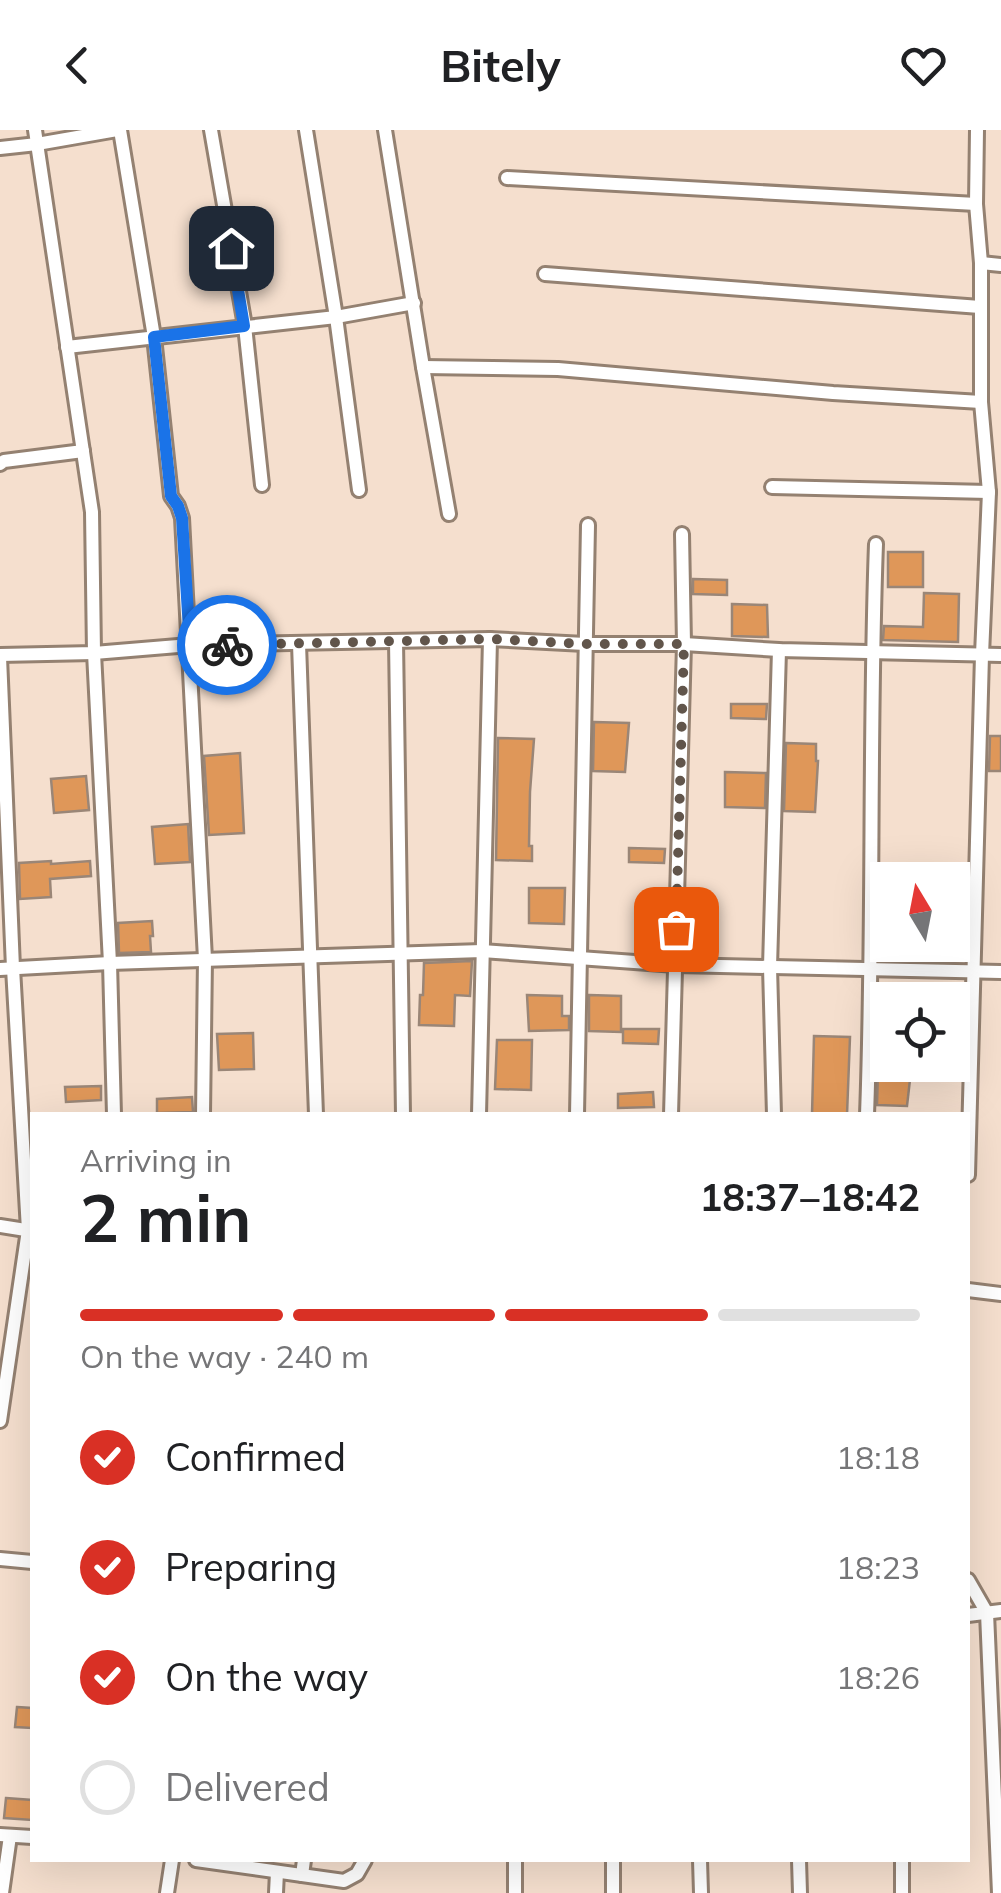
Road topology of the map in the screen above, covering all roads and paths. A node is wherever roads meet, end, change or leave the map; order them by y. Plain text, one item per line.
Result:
1 (118, 130) edge
2 (211, 130) edge
3 (306, 130) edge
4 (385, 130) edge
5 (978, 130) edge
6 (36, 137) edge
7 (0, 148) edge
8 (506, 178) dead end
9 (976, 204) junction
10 (980, 263) junction
11 (1001, 266) edge
12 (545, 274) dead end
13 (414, 303) junction
14 (980, 307) junction
15 (336, 317) junction
16 (244, 326) junction
17 (154, 337) junction
18 (67, 346) junction
19 (423, 367) junction
20 (981, 402) junction
21 (83, 451) junction
22 (0, 464) edge
23 (262, 485) dead end
24 (772, 487) dead end
25 (359, 490) dead end
26 (989, 492) junction
27 (450, 514) dead end
28 (588, 525) dead end
29 (682, 534) dead end
30 (876, 544) dead end
31 (490, 639) junction
32 (396, 640) junction
33 (299, 644) junction
34 (585, 644) junction
35 (684, 644) junction
36 (190, 645) junction
37 (779, 650) junction
38 (94, 652) junction
39 (872, 652) junction
40 (982, 655) junction
41 (1001, 655) edge
42 (0, 656) edge
43 (482, 951) junction
44 (400, 952) junction
45 (578, 957) junction
46 (309, 958) junction
47 (205, 959) junction
48 (110, 963) junction
49 (676, 965) junction
50 (770, 967) junction
51 (7, 968) edge
52 (872, 969) junction
53 (974, 971) junction
54 (1001, 972) edge
55 (114, 1112) edge
56 (204, 1112) edge
57 (316, 1112) edge
58 (403, 1112) edge
59 (479, 1112) edge
60 (577, 1112) edge
61 (671, 1112) edge
62 (774, 1112) edge
63 (867, 1112) edge
64 (970, 1112) edge
65 (0, 1226) edge
66 (30, 1230) edge
67 (970, 1290) edge
68 (1001, 1294) edge
69 (0, 1421) edge
70 (0, 1558) edge
71 (30, 1562) edge
72 (970, 1582) edge
73 (994, 1612) edge
74 (5, 1835) edge
75 (30, 1837) edge
76 (172, 1862) edge
77 (219, 1862) edge
78 (304, 1862) edge
79 (364, 1862) edge
80 (515, 1862) edge
81 (613, 1862) edge
82 (700, 1862) edge
83 (799, 1862) edge
84 (902, 1862) edge
85 (277, 1872) junction
86 (302, 1875) junction
87 (343, 1887) edge
88 (2, 1893) edge
89 (167, 1893) edge
90 (276, 1893) edge
91 (515, 1893) edge
92 (613, 1893) edge
93 (701, 1893) edge
94 (800, 1893) edge
95 (902, 1893) edge
96 (999, 1893) edge

1 - 6 street
1 - 17 street
2 - 16 street
3 - 15 street
4 - 13 street
5 - 9 street
6 - 7 street
6 - 18 street
8 - 9 street
9 - 10 street
10 - 11 street
10 - 14 street
12 - 14 street
13 - 15 street
13 - 19 street
14 - 20 street
15 - 16 street
15 - 25 street
16 - 17 street
16 - 23 street
17 - 18 street
17 - 36 street
18 - 21 street
19 - 20 street
19 - 27 street
20 - 26 street
21 - 22 street
21 - 38 street
24 - 26 street
26 - 40 street
28 - 34 street
29 - 35 street
30 - 39 street
31 - 32 street
31 - 34 street
31 - 43 street
32 - 33 street
32 - 44 street
33 - 36 street
33 - 46 street
34 - 35 street
34 - 45 street
35 - 37 street
35 - 49 street
36 - 38 street
36 - 47 street
37 - 39 street
37 - 50 street
38 - 42 street
38 - 48 street
39 - 40 street
39 - 52 street
40 - 41 street
40 - 53 street
42 - 51 street
43 - 44 street
43 - 45 street
43 - 59 street
44 - 46 street
44 - 58 street
45 - 49 street
45 - 60 street
46 - 47 street
46 - 57 street
47 - 48 street
47 - 56 street
48 - 51 street
48 - 55 street
49 - 50 street
49 - 61 street
50 - 52 street
50 - 62 street
51 - 66 street
52 - 53 street
52 - 63 street
53 - 54 street
53 - 64 street
65 - 66 street
66 - 69 street
67 - 68 street
70 - 71 street
72 - 73 street
73 - 96 street
74 - 75 street
74 - 88 street
76 - 89 street
77 - 85 street
78 - 86 street
79 - 87 street
80 - 91 street
81 - 92 street
82 - 93 street
83 - 94 street
84 - 95 street
85 - 86 street
85 - 90 street
86 - 87 street

